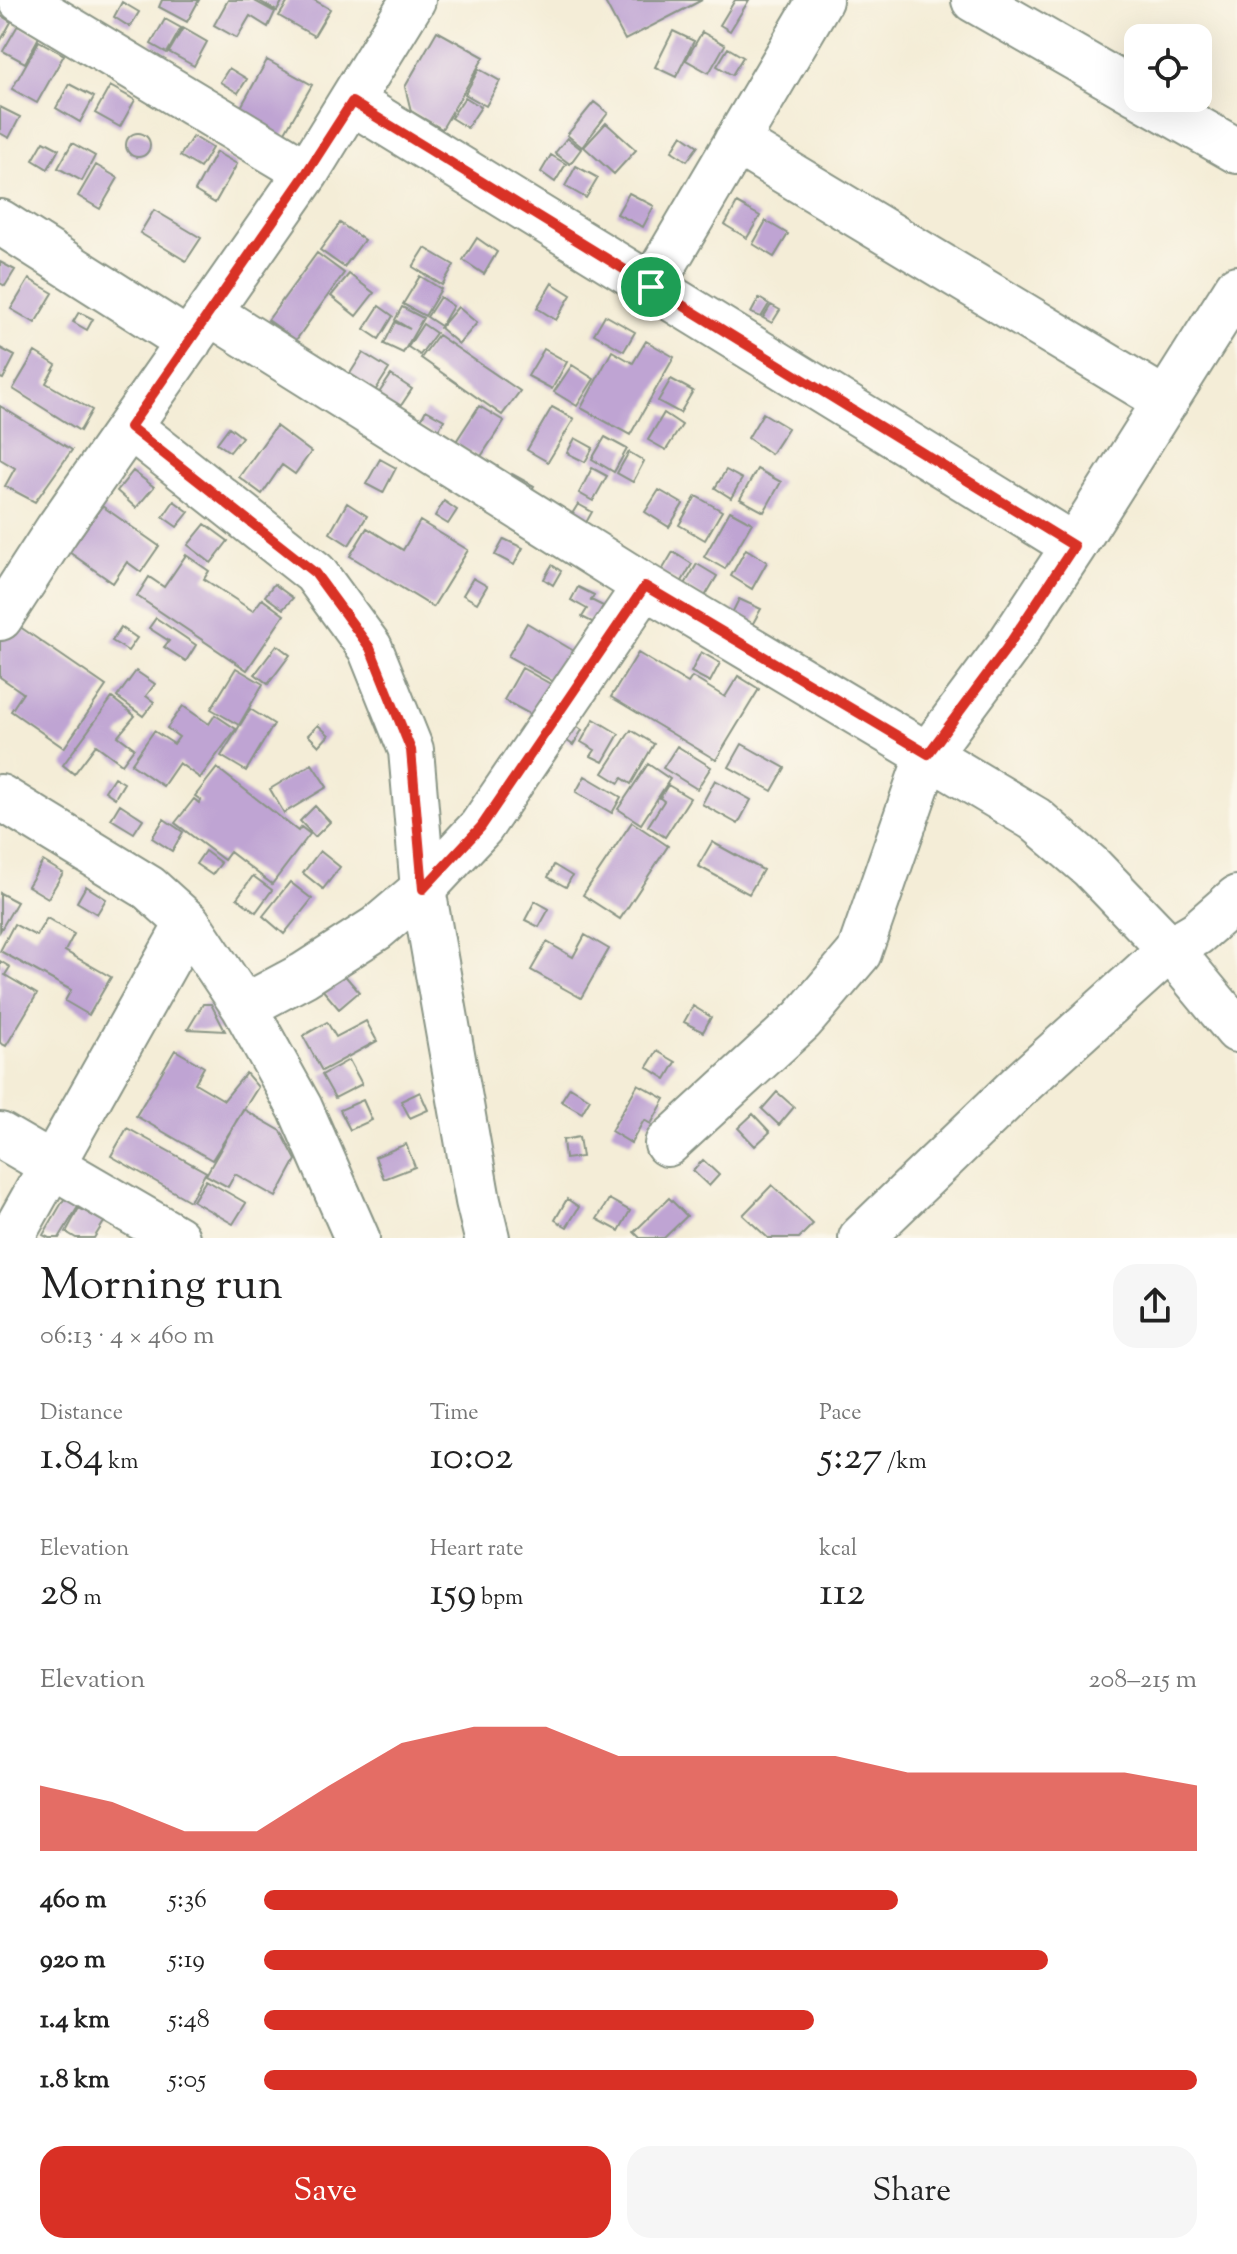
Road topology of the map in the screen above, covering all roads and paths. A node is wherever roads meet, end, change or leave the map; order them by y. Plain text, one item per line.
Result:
1 (21, 0) edge
2 (413, 0) edge
3 (820, 0) edge
4 (974, 0) edge
5 (1124, 86) edge
6 (352, 102) junction
7 (1169, 112) edge
8 (736, 142) junction
9 (1237, 151) edge
10 (307, 172) junction
11 (0, 222) edge
12 (651, 287) junction
13 (1237, 288) edge
14 (199, 328) junction
15 (1166, 401) junction
16 (130, 427) junction
17 (1074, 546) junction
18 (645, 586) junction
19 (5, 600) edge
20 (928, 754) junction
21 (0, 797) edge
22 (423, 889) junction
23 (1237, 898) edge
24 (188, 923) junction
25 (1170, 949) junction
26 (244, 1007) junction
27 (1237, 1030) edge
28 (0, 1135) edge
29 (667, 1144) dead end
30 (51, 1165) junction
31 (11, 1238) edge
32 (177, 1238) edge
33 (357, 1238) edge
34 (487, 1238) edge
35 (861, 1238) edge

1 - 10 street
2 - 6 street
3 - 8 street
4 - 5 street
6 - 10 street
6 - 12 street
7 - 9 street
8 - 12 street
8 - 15 street
10 - 14 street
11 - 14 street
12 - 17 street
13 - 15 street
14 - 16 street
14 - 18 street
15 - 17 street
16 - 19 street
16 - 22 street
17 - 20 street
18 - 20 street
18 - 22 street
20 - 25 street
20 - 29 street
21 - 24 street
22 - 26 street
22 - 34 street
23 - 25 street
24 - 26 street
24 - 30 street
25 - 27 street
25 - 35 street
26 - 33 street
28 - 30 street
30 - 31 street
30 - 32 street

